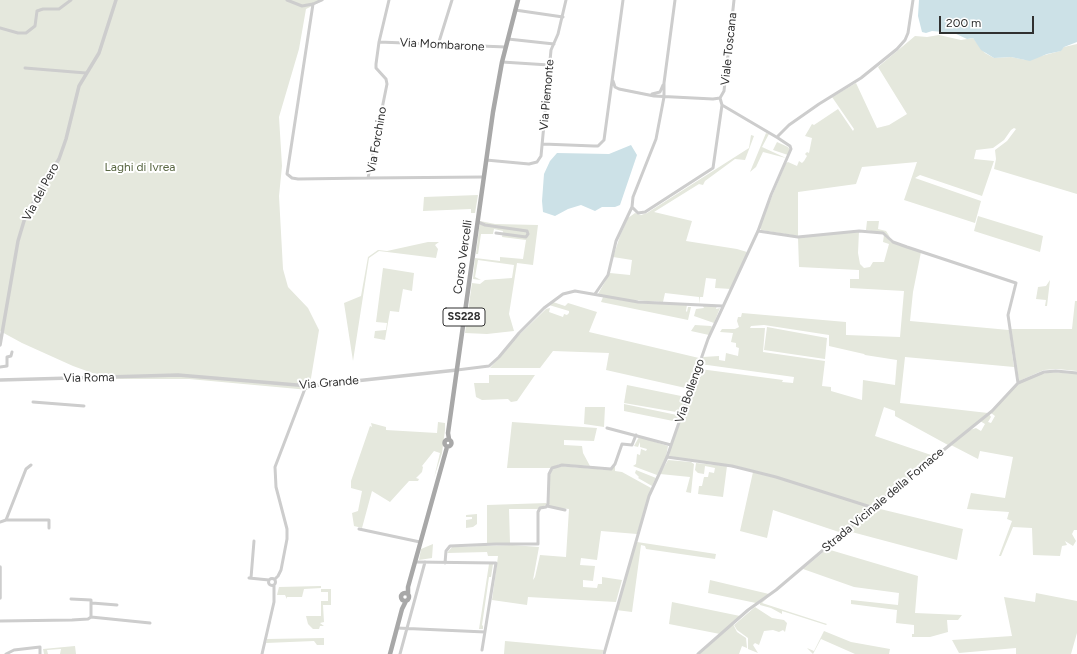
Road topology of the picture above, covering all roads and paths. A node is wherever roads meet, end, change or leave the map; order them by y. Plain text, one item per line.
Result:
1 (71, 0) edge
2 (116, 0) edge
3 (288, 0) edge
4 (322, 0) edge
5 (390, 0) edge
6 (452, 0) edge
7 (518, 0) edge
8 (566, 0) edge
9 (623, 0) edge
10 (675, 0) edge
11 (734, 0) edge
12 (913, 0) edge
13 (313, 4) junction
14 (515, 10) junction
15 (563, 17) junction
16 (0, 28) edge
17 (508, 39) junction
18 (379, 42) junction
19 (554, 44) junction
20 (438, 45) junction
21 (506, 47) junction
22 (502, 62) junction
23 (549, 65) junction
24 (25, 68) dead end
25 (86, 73) junction
26 (613, 81) junction
27 (664, 83) junction
28 (619, 89) junction
29 (650, 95) junction
30 (664, 96) junction
31 (610, 98) junction
32 (720, 98) junction
33 (722, 105) junction
34 (779, 139) junction
35 (543, 144) junction
36 (486, 160) junction
37 (484, 176) junction
38 (368, 178) junction
39 (632, 207) junction
40 (478, 222) junction
41 (758, 231) junction
42 (496, 233) dead end
43 (595, 294) junction
44 (722, 306) junction
45 (2, 325) edge
46 (0, 345) edge
47 (12, 352) dead end
48 (0, 368) edge
49 (457, 370) junction
50 (1077, 373) edge
51 (178, 375) joint
52 (0, 380) edge
53 (1018, 383) junction
54 (306, 386) junction
55 (33, 402) dead end
56 (84, 406) dead end
57 (607, 428) dead end
58 (636, 435) junction
59 (671, 445) junction
60 (667, 458) junction
61 (31, 465) dead end
62 (547, 506) junction
63 (874, 508) junction
64 (565, 510) dead end
65 (6, 520) junction
66 (0, 522) edge
67 (50, 528) dead end
68 (358, 529) dead end
69 (254, 541) dead end
70 (420, 542) junction
71 (415, 562) junction
72 (425, 562) junction
73 (446, 563) junction
74 (0, 566) edge
75 (275, 579) junction
76 (269, 580) junction
77 (0, 581) edge
78 (274, 585) junction
79 (406, 597) junction
80 (0, 598) edge
81 (71, 599) dead end
82 (415, 600) junction
83 (92, 603) junction
84 (117, 605) dead end
85 (90, 617) junction
86 (0, 621) edge
87 (150, 623) dead end
88 (397, 628) junction
89 (407, 629) junction
90 (485, 632) junction
91 (482, 650) dead end
92 (6, 654) edge
93 (40, 654) edge
94 (262, 654) edge
95 (390, 654) edge
96 (400, 654) edge
97 (604, 654) edge
98 (698, 654) edge

1 - 16 street
2 - 25 street, Via del Pero
3 - 13 street
4 - 13 street
5 - 18 street, Via Forchino
6 - 20 street
7 - 14 main road, SS228
8 - 15 street, Via Piemonte
9 - 26 street
10 - 27 street
11 - 32 street, Viale Toscana
12 - 34 street
13 - 38 street
14 - 15 street
14 - 17 main road, SS228
15 - 19 street, Via Piemonte
17 - 19 street
17 - 21 main road, SS228
18 - 20 street, Via Mombarone
18 - 38 street, Via Forchino
19 - 23 street, Via Piemonte
20 - 21 street, Via Mombarone
21 - 22 main road, SS228
22 - 23 street
22 - 36 main road, SS228
23 - 35 street, Via Piemonte
24 - 25 street
25 - 45 street, Via del Pero
26 - 28 street
26 - 31 street
27 - 29 street
27 - 30 street
28 - 29 street, Viale Toscana
28 - 31 street
29 - 30 street, Viale Toscana
30 - 32 street, Viale Toscana
30 - 39 street
31 - 35 street
32 - 33 street
33 - 34 street
33 - 39 street
34 - 41 street, Via Bollengo
35 - 36 street, Via Piemonte
36 - 37 main road, SS228
37 - 38 street, Via Forchino
37 - 40 main road, Corso Vercelli / SS228
39 - 43 street
40 - 42 street
40 - 49 main road, Corso Vercelli / SS228
41 - 44 street, Via Bollengo
41 - 53 street
43 - 44 street
43 - 49 street
44 - 59 street, Via Bollengo
45 - 46 street, Via del Pero
47 - 48 street
49 - 54 street, Via Grande
49 - 70 main road, Corso Vercelli / SS228
50 - 53 street, Strada Vicinale della Fornace
51 - 52 street, Via Roma
51 - 54 street, Via Grande
53 - 63 street, Strada Vicinale della Fornace
54 - 75 street
55 - 56 street
57 - 58 street
58 - 59 street
58 - 62 street
59 - 60 street, Via Bollengo
60 - 63 street
60 - 97 street, Via Bollengo
61 - 65 street
62 - 64 street
62 - 73 street
63 - 98 street, Strada Vicinale della Fornace
65 - 66 street
65 - 67 street
68 - 70 street
69 - 76 street
70 - 71 main road, SS228
71 - 72 street
71 - 79 main road, SS228
72 - 73 street
72 - 82 street
73 - 90 street
74 - 77 street
75 - 76 street
75 - 78 street
76 - 78 street
77 - 80 street
78 - 94 street
79 - 82 street
79 - 88 main road, SS228
81 - 83 street
82 - 89 street
83 - 84 street
83 - 85 street
85 - 86 street
85 - 87 street
88 - 89 street
88 - 95 main road, SS228
89 - 90 street
89 - 96 street
90 - 91 street
92 - 93 street

